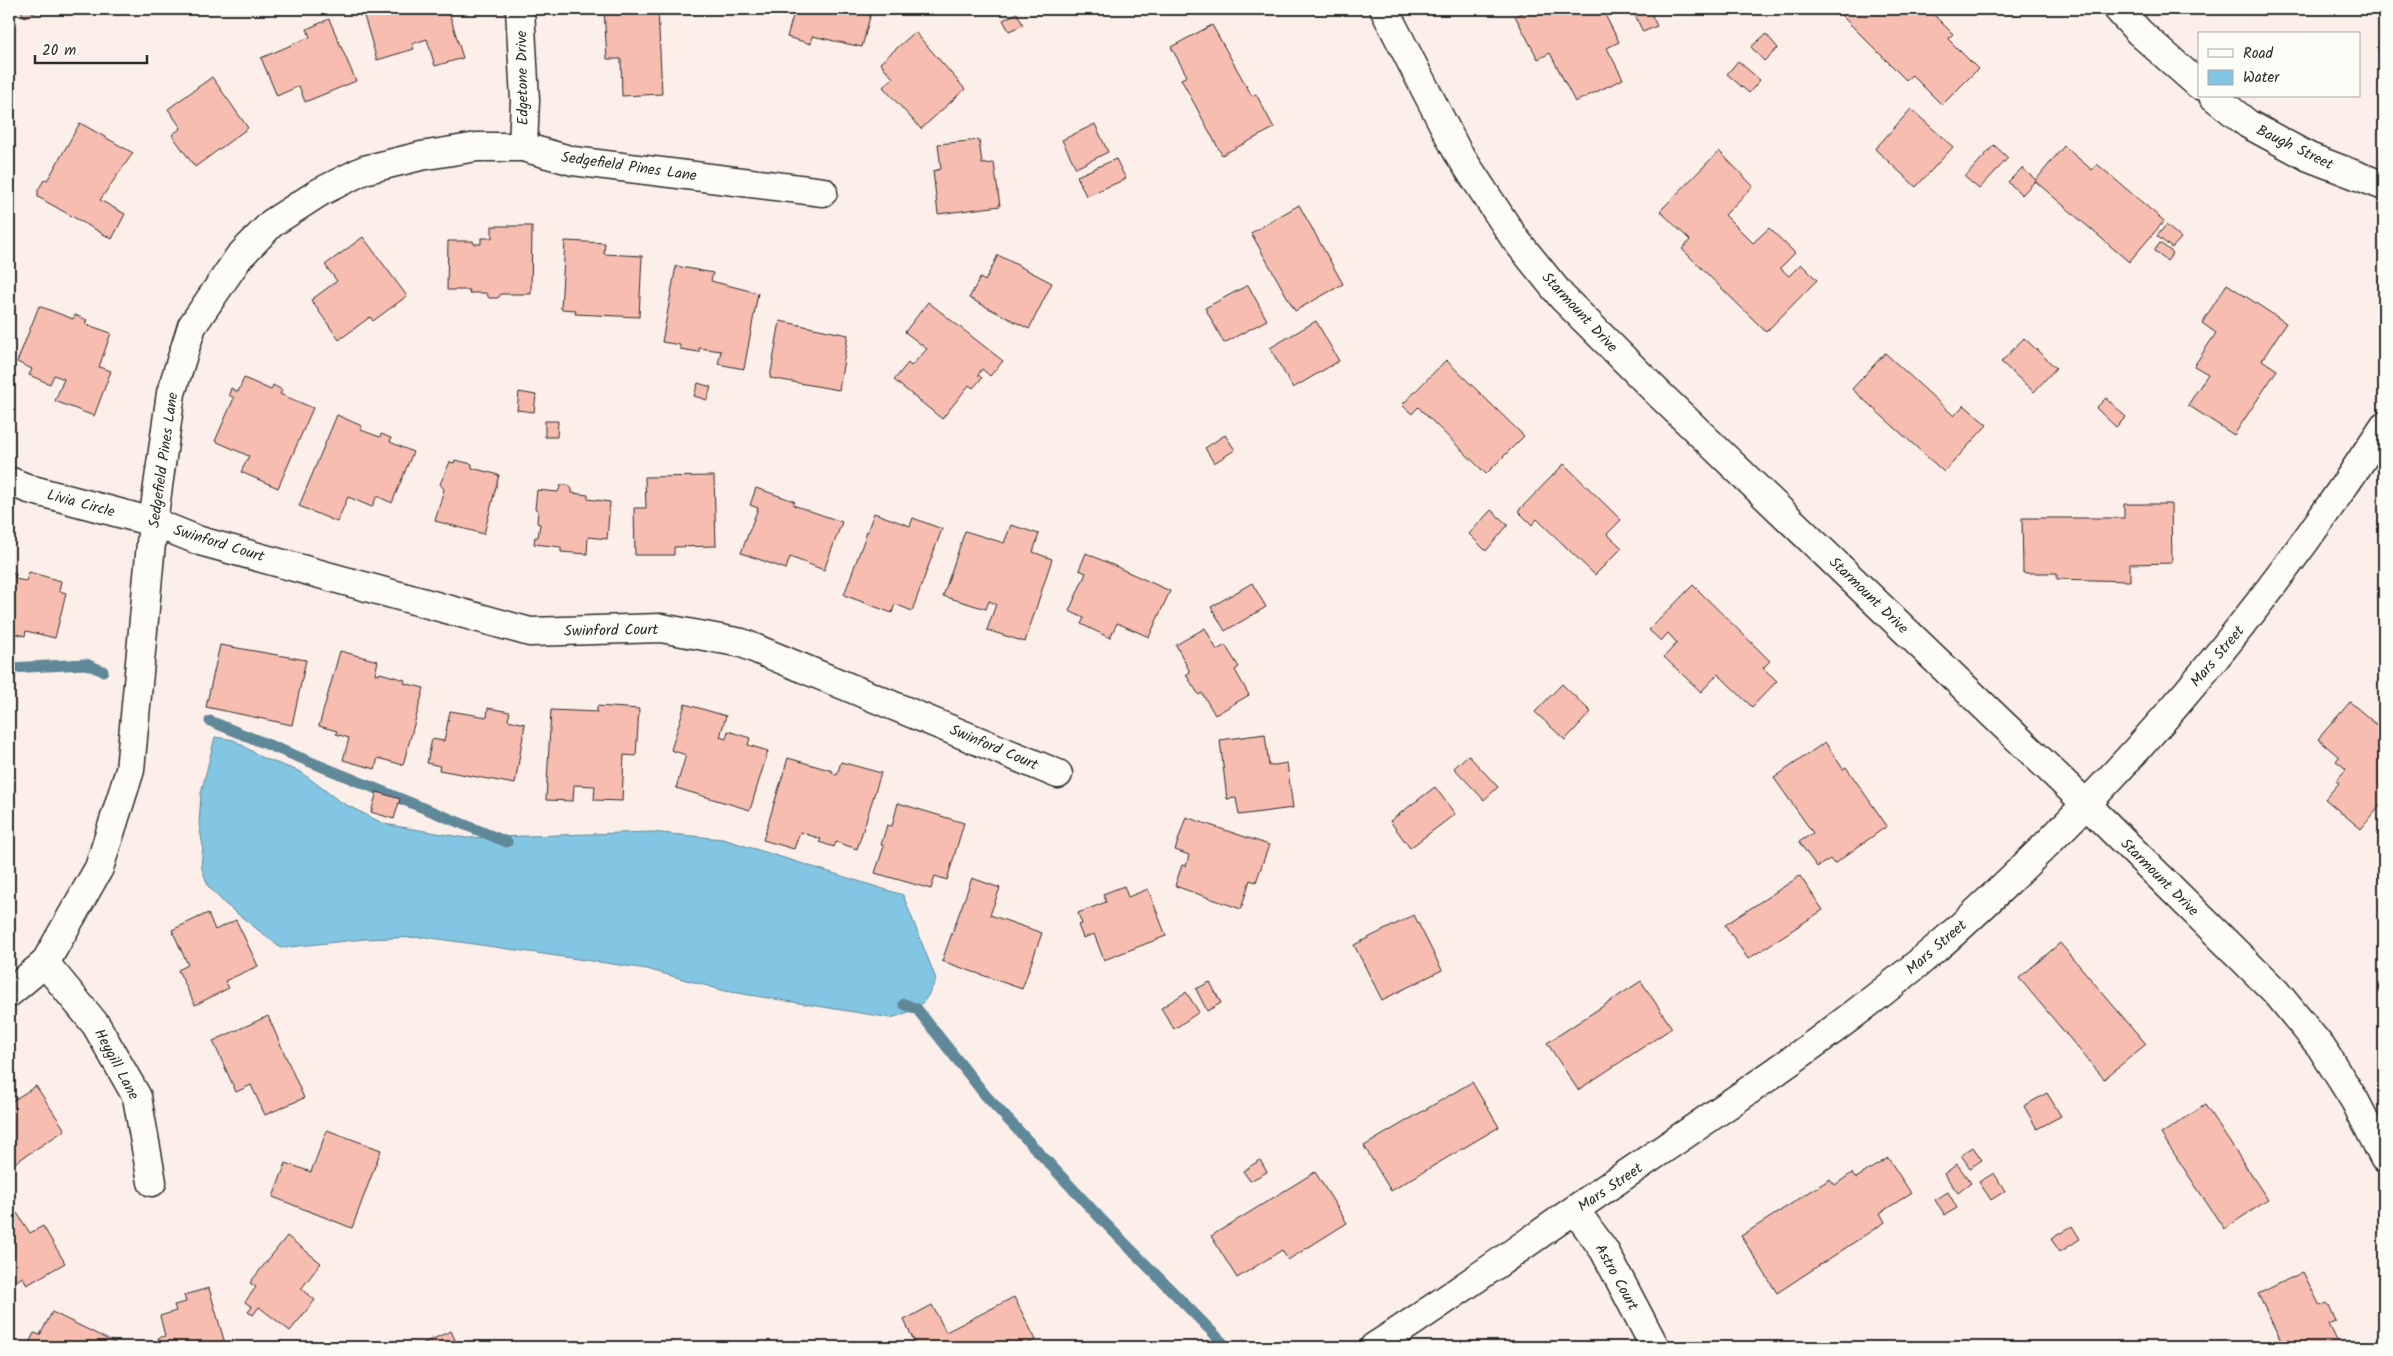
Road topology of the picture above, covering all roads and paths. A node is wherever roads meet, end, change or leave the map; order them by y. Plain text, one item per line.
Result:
1 (520, 9) edge
2 (1384, 9) edge
3 (2118, 9) edge
4 (2198, 84) edge
5 (2216, 98) edge
6 (523, 146) junction
7 (2384, 186) edge
8 (823, 192) dead end
9 (2384, 426) edge
10 (9, 481) edge
11 (154, 522) junction
12 (1058, 774) dead end
13 (2086, 804) junction
14 (45, 963) junction
15 (9, 993) edge
16 (2384, 1158) edge
17 (152, 1182) dead end
18 (1575, 1210) junction
19 (1374, 1347) edge
20 (1655, 1347) edge

1 - 6 street, Edgetone Drive
2 - 13 street, Starmount Drive
3 - 4 street
5 - 7 street, Baugh Street
6 - 8 street, Sedgefield Pines Lane
6 - 11 street, Sedgefield Pines Lane
9 - 13 street, Mars Street
10 - 11 street, Livia Circle
11 - 12 street, Swinford Court
11 - 14 street, Sedgefield Pines Lane
13 - 16 street, Starmount Drive
13 - 18 street, Mars Street
14 - 15 street, Sedgefield Pines Lane
14 - 17 street, Heygill Lane
18 - 19 street, Mars Street
18 - 20 street, Astro Court

